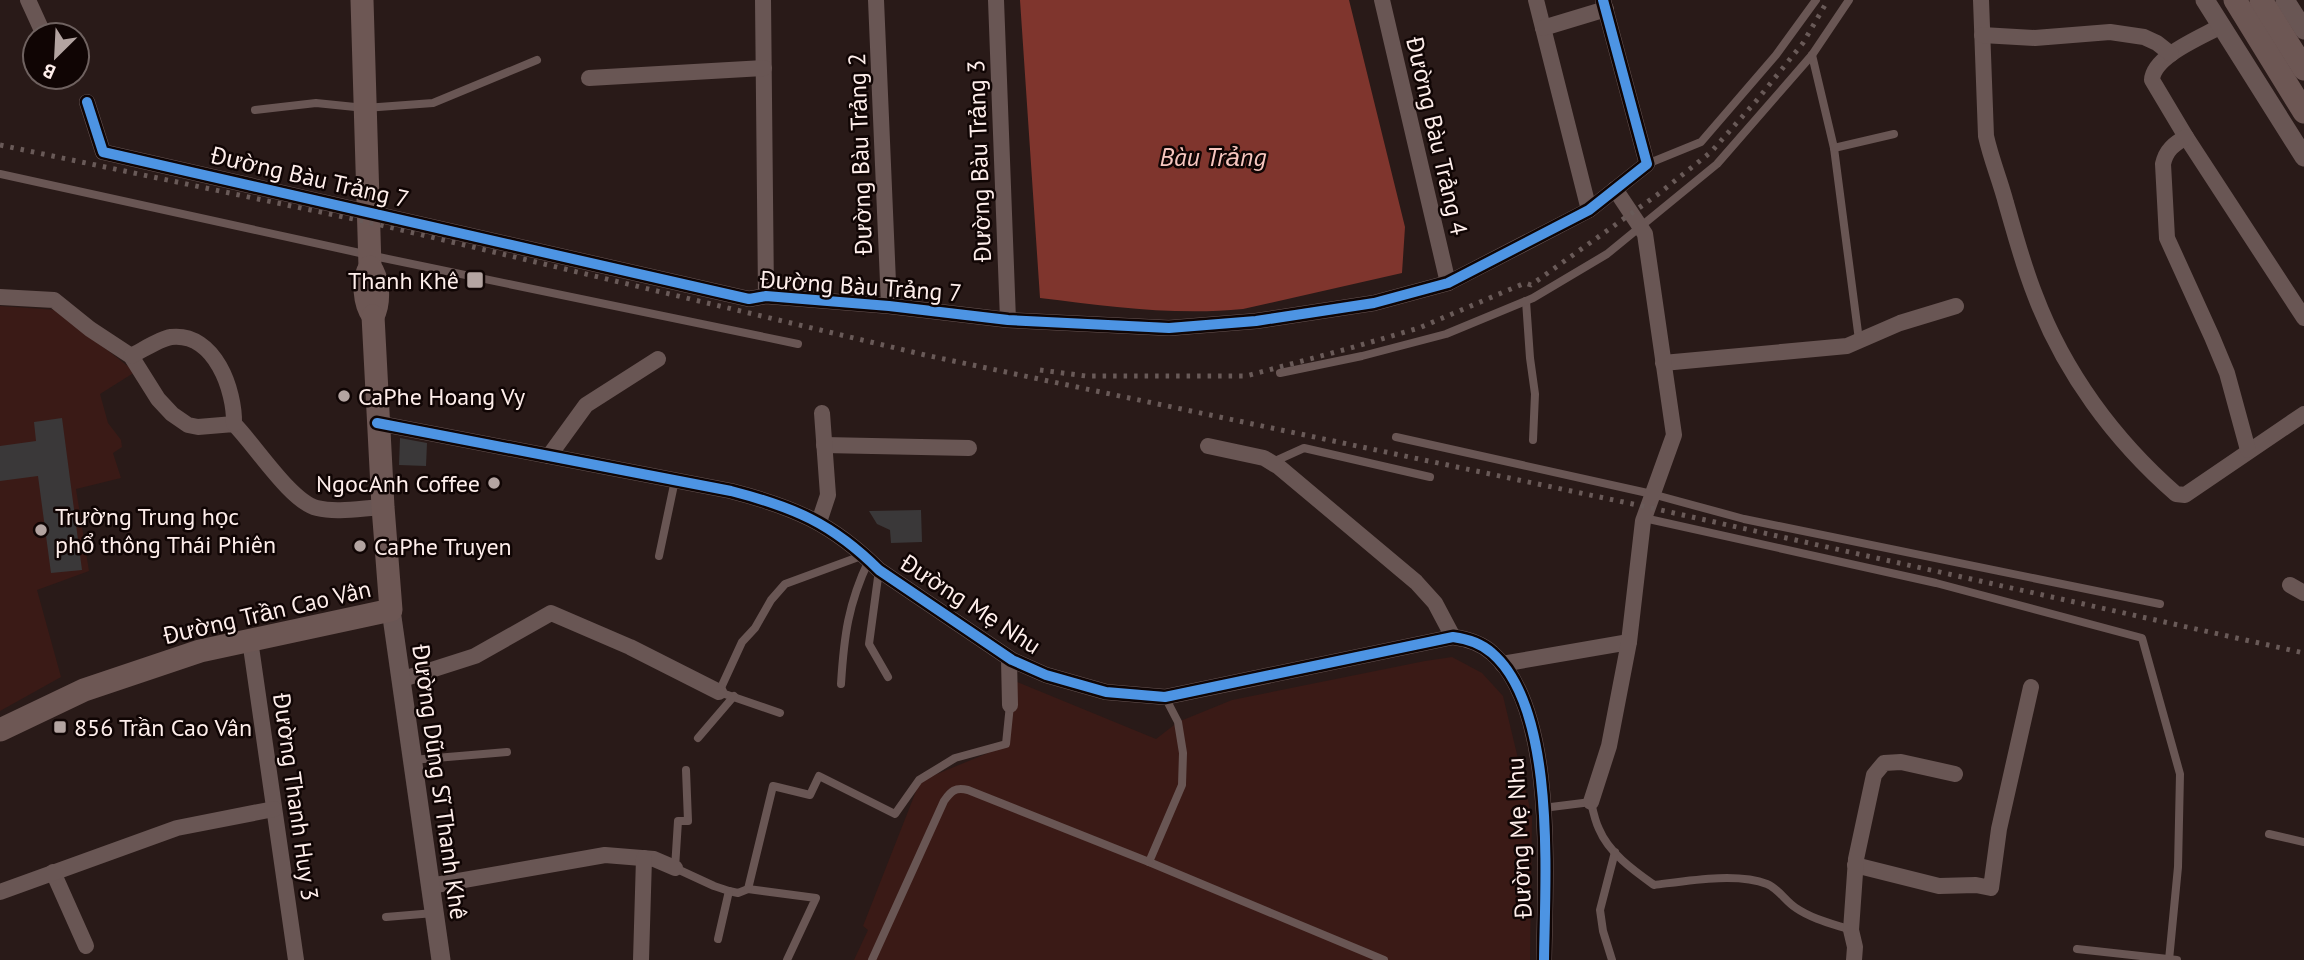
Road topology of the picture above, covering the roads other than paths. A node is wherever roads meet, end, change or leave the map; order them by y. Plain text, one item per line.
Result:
1 (28, 0) edge
2 (362, 0) edge
3 (763, 0) edge
4 (876, 0) edge
5 (996, 0) edge
6 (1382, 0) edge
7 (1536, 0) edge
8 (1816, 0) edge
9 (1849, 0) edge
10 (1981, 0) edge
11 (2205, 0) edge
12 (2235, 0) edge
13 (2261, 0) edge
14 (2285, 0) edge
15 (1604, 4) edge
16 (38, 21) edge
17 (2221, 26) junction
18 (1543, 29) junction
19 (2304, 30) edge
20 (1982, 35) junction
21 (2171, 54) junction
22 (1812, 55) junction
23 (537, 60) dead end
24 (764, 68) junction
25 (2304, 69) edge
26 (589, 78) dead end
27 (87, 102) dead end
28 (365, 108) junction
29 (255, 110) dead end
30 (2304, 112) edge
31 (1894, 134) dead end
32 (2186, 136) junction
33 (1834, 148) junction
34 (2304, 157) edge
35 (1647, 164) junction
36 (0, 174) edge
37 (1615, 189) junction
38 (1589, 210) junction
39 (368, 212) junction
40 (1643, 230) junction
41 (370, 261) junction
42 (1448, 283) junction
43 (766, 296) junction
44 (0, 298) edge
45 (1526, 301) junction
46 (889, 306) junction
47 (1956, 306) dead end
48 (2304, 318) edge
49 (1007, 320) junction
50 (1853, 343) junction
51 (798, 344) dead end
52 (131, 356) junction
53 (658, 359) dead end
54 (1663, 363) junction
55 (1280, 373) dead end
56 (822, 413) dead end
57 (2304, 414) edge
58 (377, 423) junction
59 (234, 424) junction
60 (1396, 437) dead end
61 (1534, 440) dead end
62 (824, 445) junction
63 (1208, 446) dead end
64 (969, 448) dead end
65 (2248, 450) junction
66 (549, 456) junction
67 (1273, 462) junction
68 (1430, 477) dead end
69 (675, 480) junction
70 (1652, 494) junction
71 (383, 507) junction
72 (1644, 518) junction
73 (818, 522) junction
74 (659, 556) dead end
75 (870, 561) junction
76 (2160, 604) dead end
77 (391, 610) junction
78 (1453, 637) junction
79 (250, 640) junction
80 (1629, 642) junction
81 (1009, 659) junction
82 (1502, 664) junction
83 (888, 677) dead end
84 (400, 680) junction
85 (841, 684) dead end
86 (2031, 687) dead end
87 (727, 694) junction
88 (1165, 697) junction
89 (1010, 705) joint
90 (780, 713) dead end
91 (0, 730) edge
92 (698, 738) dead end
93 (507, 752) dead end
94 (412, 760) junction
95 (687, 770) dead end
96 (1955, 774) dead end
97 (1591, 802) junction
98 (1543, 808) junction
99 (274, 809) junction
100 (2269, 834) dead end
101 (2304, 842) edge
102 (1615, 852) junction
103 (644, 858) junction
104 (1149, 862) junction
105 (1855, 864) junction
106 (675, 869) junction
107 (53, 872) junction
108 (430, 886) junction
109 (748, 889) junction
110 (729, 891) junction
111 (0, 892) edge
112 (434, 913) junction
113 (386, 917) dead end
114 (1851, 930) junction
115 (718, 939) dead end
116 (86, 946) dead end
117 (2077, 948) dead end
118 (296, 960) edge
119 (441, 960) edge
120 (641, 960) edge
121 (787, 960) edge
122 (872, 960) edge
123 (1384, 960) edge
124 (1544, 960) edge
125 (1612, 960) edge
126 (1854, 960) edge
127 (2169, 960) edge
128 (2177, 960) edge

1 - 16 street
2 - 28 main road
3 - 24 street
4 - 46 street, Đường Bàu Trảng 2
5 - 49 street, Đường Bàu Trảng 3
6 - 42 street, Đường Bàu Trảng 4
7 - 18 street
8 - 35 lane
9 - 22 lane
10 - 20 street
11 - 17 street
12 - 30 main road
13 - 25 main road
14 - 19 street
15 - 18 street
15 - 35 street
17 - 21 street
17 - 34 street
18 - 38 street
20 - 21 street
20 - 65 street
21 - 32 street
22 - 33 lane
22 - 40 lane
23 - 28 lane
24 - 26 street
24 - 43 street
27 - 39 street, Đường Bàu Trảng 7
28 - 29 lane
28 - 39 main road
31 - 33 lane
32 - 48 street
32 - 65 street
33 - 50 lane
35 - 37 street, Đường Bàu Trảng 7
36 - 41 lane
37 - 38 street, Đường Bàu Trảng 7
37 - 40 street
38 - 42 street, Đường Bàu Trảng 7
39 - 41 main road
39 - 43 street, Đường Bàu Trảng 7
40 - 45 lane
40 - 54 street
41 - 51 lane
41 - 58 main road, Đường Trần Cao Vân
42 - 49 street, Đường Bàu Trảng 7
43 - 46 street, Đường Bàu Trảng 7
44 - 52 street
45 - 55 lane
45 - 61 lane
46 - 49 street, Đường Bàu Trảng 7
47 - 50 street
50 - 54 street
52 - 59 street
52 - 59 street
53 - 66 street
54 - 70 street
56 - 62 street
57 - 65 street
58 - 66 street, Đường Mẹ Nhu
58 - 71 main road, Đường Trần Cao Vân
59 - 71 street
60 - 70 lane
62 - 64 street
62 - 73 street
63 - 67 street
66 - 69 street, Đường Mẹ Nhu
67 - 68 lane
67 - 78 street
69 - 73 street, Đường Mẹ Nhu
69 - 74 lane
70 - 72 street
70 - 76 lane
71 - 77 main road, Đường Trần Cao Vân
72 - 80 street
72 - 127 lane
73 - 75 street, Đường Mẹ Nhu
75 - 81 street, Đường Mẹ Nhu
75 - 83 lane
75 - 85 lane
75 - 87 lane
77 - 79 main road, Đường Trần Cao Vân
77 - 84 street, Đường Dũng Sĩ Thanh Khê
78 - 82 street, Đường Mẹ Nhu
78 - 88 street, Đường Mẹ Nhu
79 - 91 main road, Đường Trần Cao Vân
79 - 99 street, Đường Thanh Huy 3
80 - 82 street
80 - 97 street
81 - 88 street, Đường Mẹ Nhu
81 - 89 street
82 - 98 street, Đường Mẹ Nhu
84 - 87 street
84 - 94 street, Đường Dũng Sĩ Thanh Khê
86 - 105 street
87 - 90 lane
87 - 92 lane
88 - 104 lane
89 - 109 lane
93 - 94 lane
94 - 108 street, Đường Dũng Sĩ Thanh Khê
95 - 106 lane
96 - 105 street
97 - 98 lane
97 - 102 lane
98 - 124 street, Đường Mẹ Nhu
99 - 107 street
99 - 118 street, Đường Thanh Huy 3
100 - 101 lane
102 - 114 lane
102 - 125 lane
103 - 106 street
103 - 108 street
103 - 120 street
104 - 122 lane
104 - 123 lane
105 - 114 street
106 - 110 lane
107 - 111 street
107 - 116 street
108 - 112 street, Đường Dũng Sĩ Thanh Khê
109 - 110 lane
109 - 121 lane
110 - 115 lane
112 - 113 lane
112 - 119 street, Đường Dũng Sĩ Thanh Khê
114 - 126 street
117 - 127 lane
127 - 128 lane

